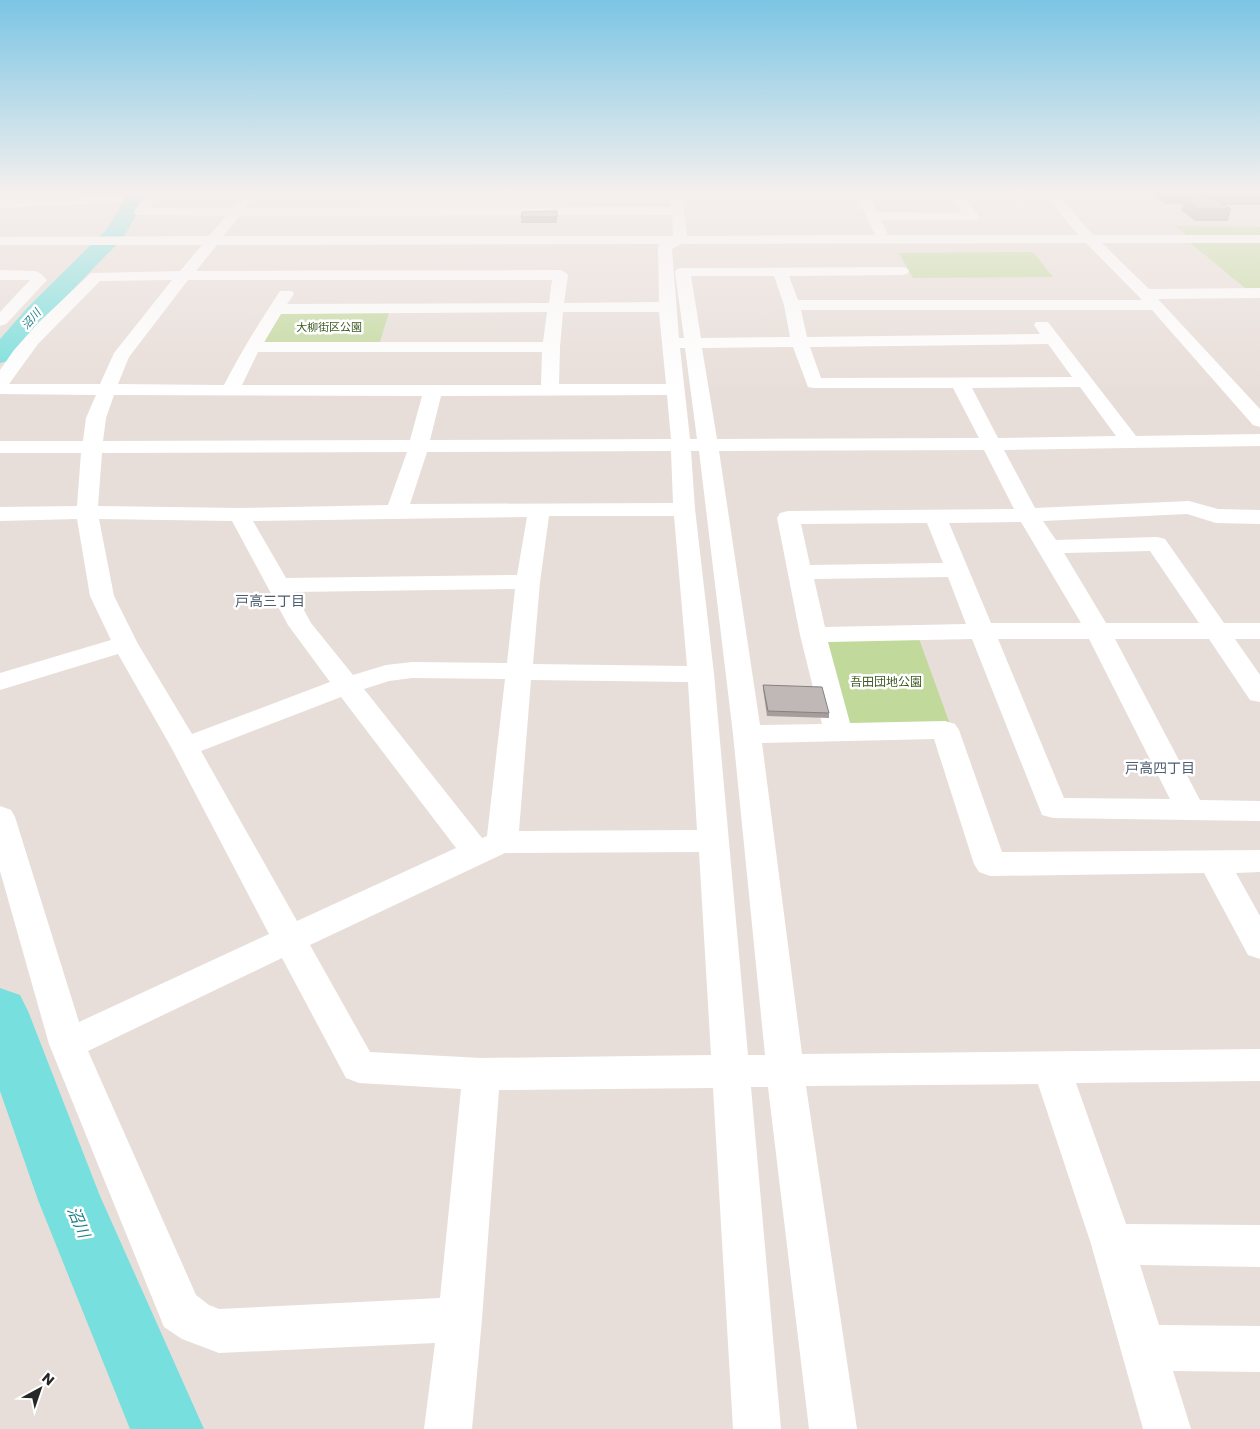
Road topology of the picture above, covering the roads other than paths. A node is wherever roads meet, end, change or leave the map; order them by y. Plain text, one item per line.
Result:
1 (199, 258) edge
2 (466, 258) edge
3 (665, 258) edge
4 (680, 258) edge
5 (894, 258) edge
6 (1108, 258) edge
7 (902, 271) junction
8 (682, 272) junction
9 (780, 272) junction
10 (297, 275) junction
11 (459, 275) junction
12 (0, 276) edge
13 (184, 276) junction
14 (1260, 293) edge
15 (1151, 299) junction
16 (920, 304) junction
17 (792, 305) junction
18 (1025, 305) junction
19 (667, 307) junction
20 (556, 308) junction
21 (276, 309) junction
22 (0, 321) edge
23 (1052, 339) junction
24 (800, 342) junction
25 (681, 343) junction
26 (551, 347) junction
27 (252, 348) junction
28 (960, 382) junction
29 (1085, 382) junction
30 (0, 384) edge
31 (0, 389) edge
32 (107, 389) junction
33 (550, 389) junction
34 (676, 389) junction
35 (230, 390) junction
36 (433, 391) junction
37 (1260, 421) edge
38 (1260, 440) edge
39 (1130, 442) junction
40 (694, 444) junction
41 (990, 444) junction
42 (420, 445) junction
43 (92, 446) junction
44 (0, 447) edge
45 (684, 509) junction
46 (397, 511) junction
47 (539, 511) junction
48 (87, 512) junction
49 (0, 514) edge
50 (239, 515) junction
51 (1028, 515) junction
52 (1260, 516) edge
53 (936, 517) junction
54 (1049, 547) junction
55 (956, 570) junction
56 (801, 572) junction
57 (528, 582) junction
58 (278, 585) junction
59 (983, 631) junction
60 (1098, 631) junction
61 (1260, 631) edge
62 (1217, 632) junction
63 (813, 635) junction
64 (125, 644) junction
65 (520, 671) junction
66 (701, 674) junction
67 (0, 682) edge
68 (345, 686) junction
69 (1260, 694) edge
70 (838, 731) junction
71 (747, 734) junction
72 (185, 747) junction
73 (1260, 810) edge
74 (1191, 811) junction
75 (0, 817) edge
76 (714, 841) junction
77 (489, 847) junction
78 (1260, 861) edge
79 (1213, 862) junction
80 (289, 941) junction
81 (1260, 946) edge
82 (67, 1044) junction
83 (1260, 1065) edge
84 (1052, 1069) junction
85 (731, 1070) junction
86 (785, 1070) junction
87 (481, 1074) junction
88 (1112, 1244) junction
89 (1260, 1246) edge
90 (460, 1319) junction
91 (1145, 1348) junction
92 (1260, 1348) edge
93 (448, 1429) edge
94 (757, 1429) edge
95 (833, 1429) edge
96 (1167, 1429) edge

1 - 13 street
2 - 11 street
3 - 19 street
4 - 8 street
5 - 7 street
6 - 15 street
7 - 9 street
7 - 16 street
8 - 9 street
8 - 25 street
9 - 17 street
10 - 11 street
10 - 13 street
10 - 21 street
11 - 20 street
12 - 22 street
13 - 30 street
13 - 32 street
14 - 15 street
15 - 18 street
15 - 37 street
16 - 17 street
16 - 18 street
17 - 24 street
18 - 23 street
19 - 20 street
19 - 25 street
20 - 21 street
20 - 26 street
21 - 27 street
23 - 24 street
23 - 29 street
24 - 25 street
24 - 28 street
25 - 34 street
25 - 40 street
26 - 27 street
26 - 33 street
27 - 35 street
28 - 29 street
28 - 41 street
29 - 39 street
31 - 32 street
32 - 35 street
32 - 43 street
33 - 34 street
33 - 36 street
34 - 40 street
35 - 36 street
36 - 42 street
38 - 39 street
39 - 41 street
40 - 41 street
40 - 42 street
40 - 45 street
40 - 71 street
41 - 51 street
42 - 43 street
42 - 46 street
43 - 44 street
43 - 48 street
45 - 47 street
45 - 66 street
46 - 47 street
46 - 50 street
47 - 57 street
48 - 49 street
48 - 50 street
48 - 64 street
50 - 58 street
51 - 52 street
51 - 53 street
51 - 54 street
53 - 55 street
53 - 56 street
54 - 60 street
54 - 62 street
55 - 56 street
55 - 59 street
56 - 63 street
57 - 58 street
57 - 65 street
58 - 68 street
59 - 60 street
59 - 63 street
59 - 74 street
60 - 62 street
60 - 74 street
61 - 62 street
62 - 69 street
63 - 70 street
64 - 67 street
64 - 72 street
65 - 66 street
65 - 68 street
65 - 77 street
66 - 76 street
68 - 72 street
68 - 77 street
70 - 71 street
70 - 79 street
71 - 86 street
72 - 80 street
73 - 74 street
75 - 82 street
76 - 77 street
76 - 85 street
77 - 80 street
78 - 79 street
79 - 81 street
80 - 82 street
80 - 87 street
82 - 90 street
83 - 84 street
84 - 86 street
84 - 88 street
85 - 86 street
85 - 87 street
85 - 94 street
86 - 95 street
87 - 90 street
88 - 89 street
88 - 91 street
90 - 93 street
91 - 92 street
91 - 96 street

